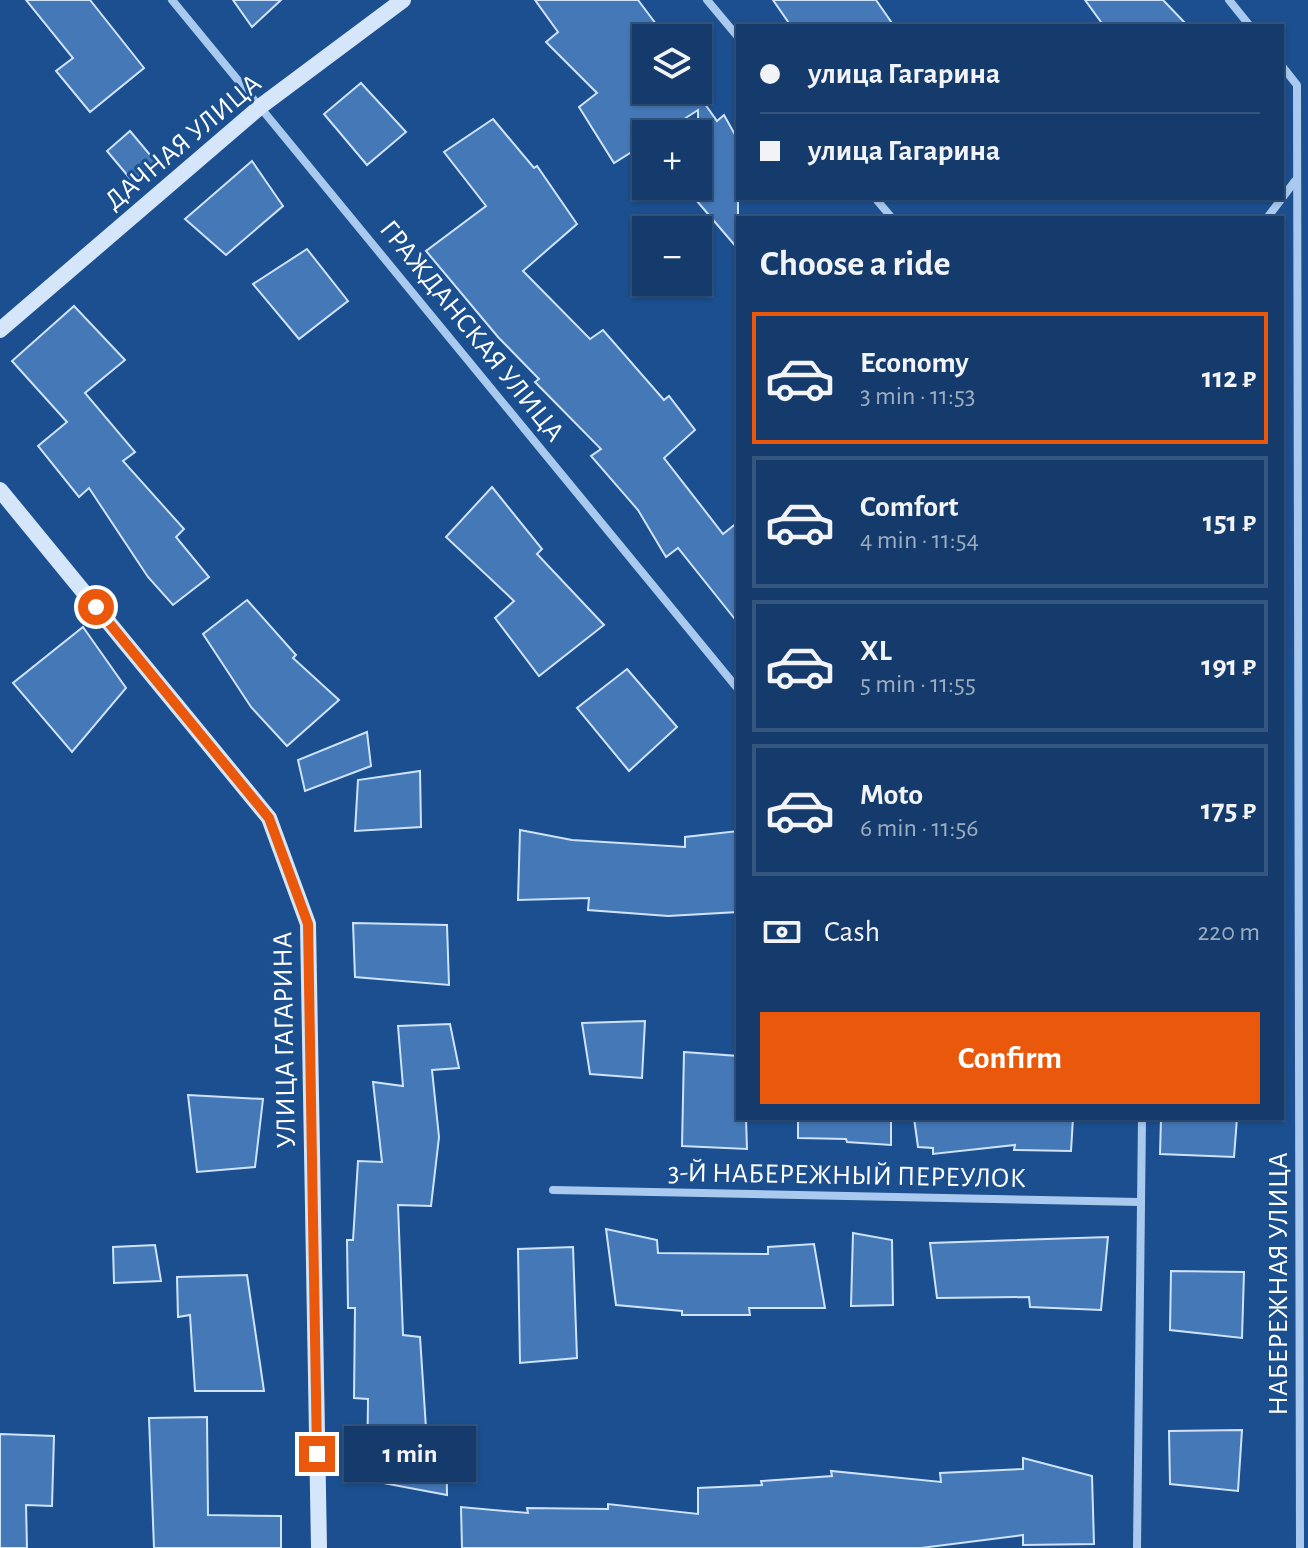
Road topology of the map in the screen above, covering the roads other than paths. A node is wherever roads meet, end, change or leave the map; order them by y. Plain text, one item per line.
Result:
1 (172, 0) edge
2 (403, 0) edge
3 (707, 0) edge
4 (1229, 0) edge
5 (1248, 24) edge
6 (736, 35) edge
7 (1284, 69) edge
8 (1308, 84) edge
9 (1297, 85) junction
10 (261, 106) junction
11 (1295, 181) junction
12 (1284, 196) edge
13 (877, 200) edge
14 (1281, 200) edge
15 (890, 216) edge
16 (1269, 216) edge
17 (0, 330) edge
18 (0, 490) edge
19 (736, 687) edge
20 (1142, 1120) edge
21 (553, 1190) dead end
22 (1139, 1202) junction
23 (319, 1548) edge
24 (1137, 1548) edge
25 (1300, 1548) edge

1 - 10 street, ГРАЖДАНСКАЯ УЛИЦА
2 - 10 main road, ДАЧНАЯ УЛИЦА
3 - 6 street
4 - 5 street
7 - 9 street
8 - 9 street
9 - 11 street, НАБЕРЕЖНАЯ УЛИЦА
10 - 17 main road, ДАЧНАЯ УЛИЦА
10 - 19 street, ГРАЖДАНСКАЯ УЛИЦА
11 - 12 street
11 - 25 street, НАБЕРЕЖНАЯ УЛИЦА
13 - 15 street
14 - 16 street
18 - 23 main road, УЛИЦА ГАГАРИНА
20 - 22 street
21 - 22 street, 3-Й НАБЕРЕЖНЫЙ ПЕРЕУЛОК
22 - 24 street

